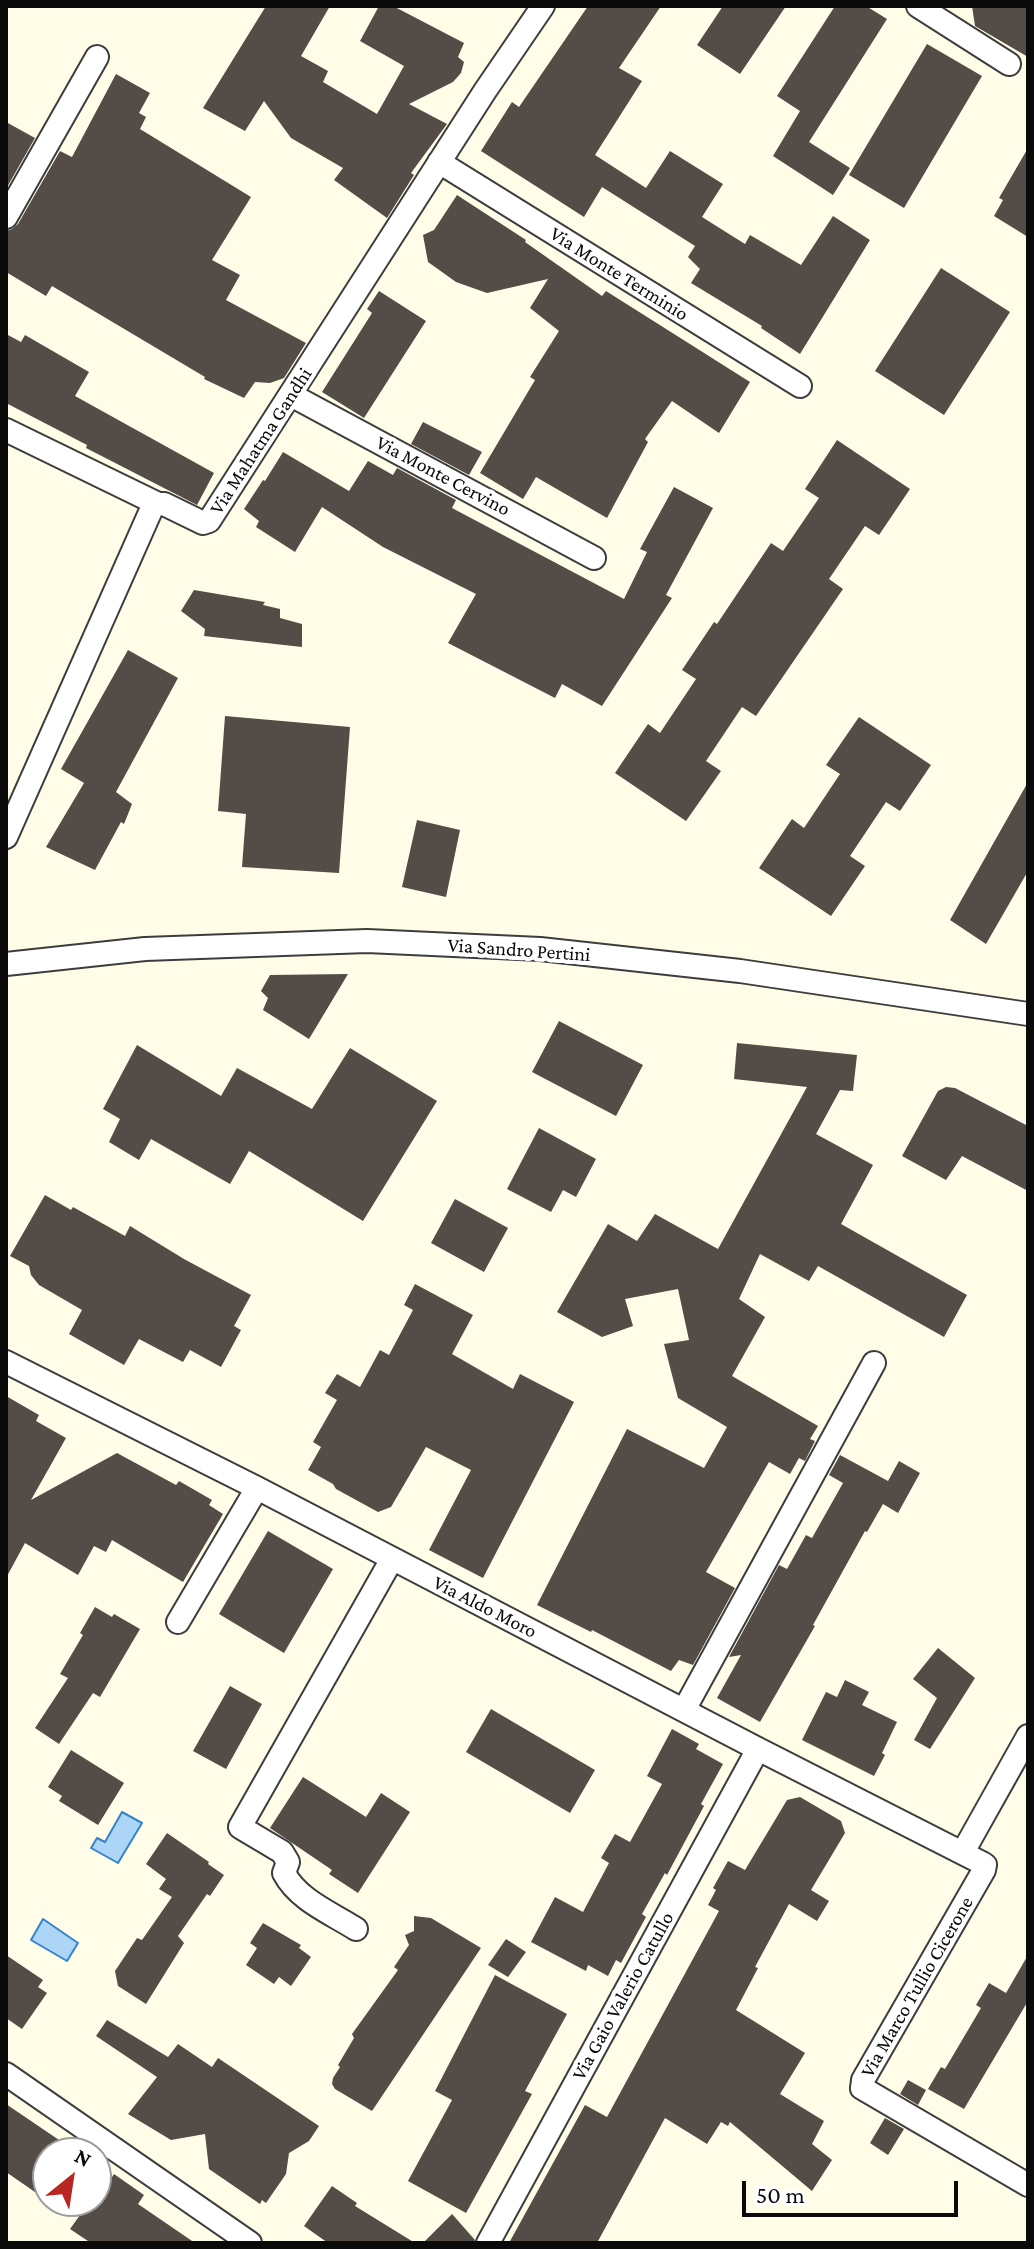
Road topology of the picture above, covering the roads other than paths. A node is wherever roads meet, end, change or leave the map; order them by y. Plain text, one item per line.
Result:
1 (543, 6) edge
2 (918, 6) edge
3 (97, 57) dead end
4 (1009, 64) dead end
5 (439, 162) junction
6 (6, 217) edge
7 (800, 386) dead end
8 (291, 395) junction
9 (6, 430) edge
10 (158, 504) junction
11 (594, 558) dead end
12 (6, 837) edge
13 (6, 964) edge
14 (1028, 1014) edge
15 (6, 1362) edge
16 (874, 1363) dead end
17 (257, 1488) junction
18 (392, 1559) junction
19 (178, 1622) dead end
20 (684, 1710) junction
21 (1028, 1736) edge
22 (758, 1749) junction
23 (963, 1852) junction
24 (356, 1929) dead end
25 (6, 2074) edge
26 (1028, 2185) edge
27 (250, 2243) edge
28 (488, 2243) edge

1 - 5 street, Via Mahatma Gandhi
2 - 4 street
3 - 6 street
5 - 7 street, Via Monte Terminio
5 - 8 street, Via Mahatma Gandhi
8 - 10 street, Via Mahatma Gandhi
8 - 11 street, Via Monte Cervino
9 - 10 street
10 - 12 street
13 - 14 street, Via Sandro Pertini
15 - 17 street, Via Aldo Moro
16 - 20 street
17 - 18 street, Via Aldo Moro
17 - 19 street
18 - 20 street, Via Aldo Moro
18 - 24 street
20 - 22 street, Via Aldo Moro
21 - 23 street
22 - 23 street, Via Aldo Moro
22 - 28 street, Via Gaio Valerio Catullo
23 - 26 street, Via Marco Tullio Cicerone
25 - 27 street

